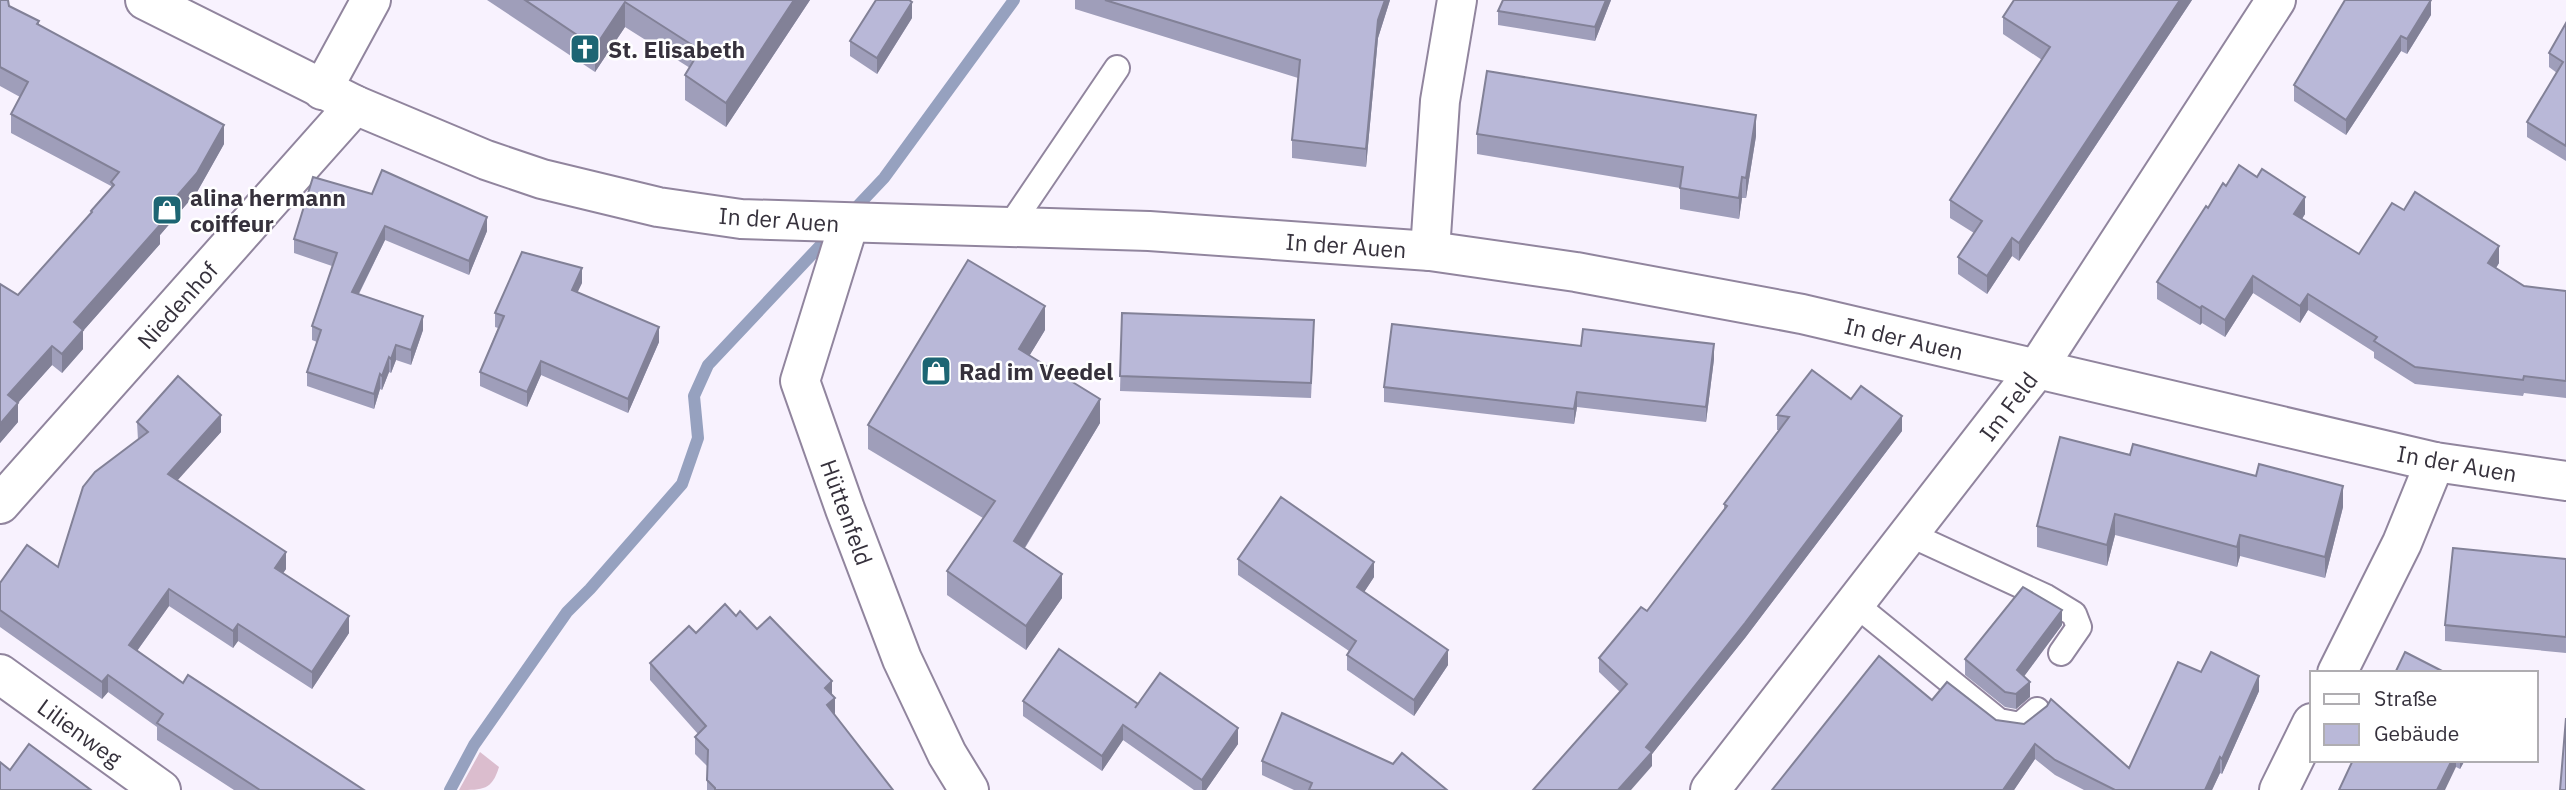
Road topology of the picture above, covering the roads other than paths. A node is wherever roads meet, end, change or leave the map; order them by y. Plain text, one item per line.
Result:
1 (145, 0) edge
2 (371, 0) edge
3 (1457, 0) edge
4 (2276, 0) edge
5 (1117, 68) dead end
6 (339, 98) junction
7 (1010, 226) junction
8 (848, 229) junction
9 (1430, 251) junction
10 (2036, 370) junction
11 (2435, 462) junction
12 (2566, 481) edge
13 (0, 504) edge
14 (1909, 534) junction
15 (1855, 604) junction
16 (2061, 653) dead end
17 (2338, 671) edge
18 (0, 674) edge
19 (2037, 710) edge
20 (2310, 727) edge
21 (161, 790) edge
22 (969, 790) edge
23 (1710, 790) edge
24 (2279, 790) edge

1 - 6 street, In der Auen
2 - 6 street, Niedenhof
3 - 9 street
4 - 10 street, Im Feld
5 - 7 lane
6 - 8 street, In der Auen
6 - 13 street, Niedenhof
7 - 8 street, In der Auen
7 - 9 street, In der Auen
8 - 22 street, Hüttenfeld
9 - 10 street, In der Auen
10 - 11 street, In der Auen
10 - 14 street, Im Feld
11 - 12 street, In der Auen
11 - 17 street
14 - 15 street, Im Feld
14 - 16 lane
15 - 19 lane
15 - 23 street, Im Feld
18 - 21 street, Lilienweg
20 - 24 street

